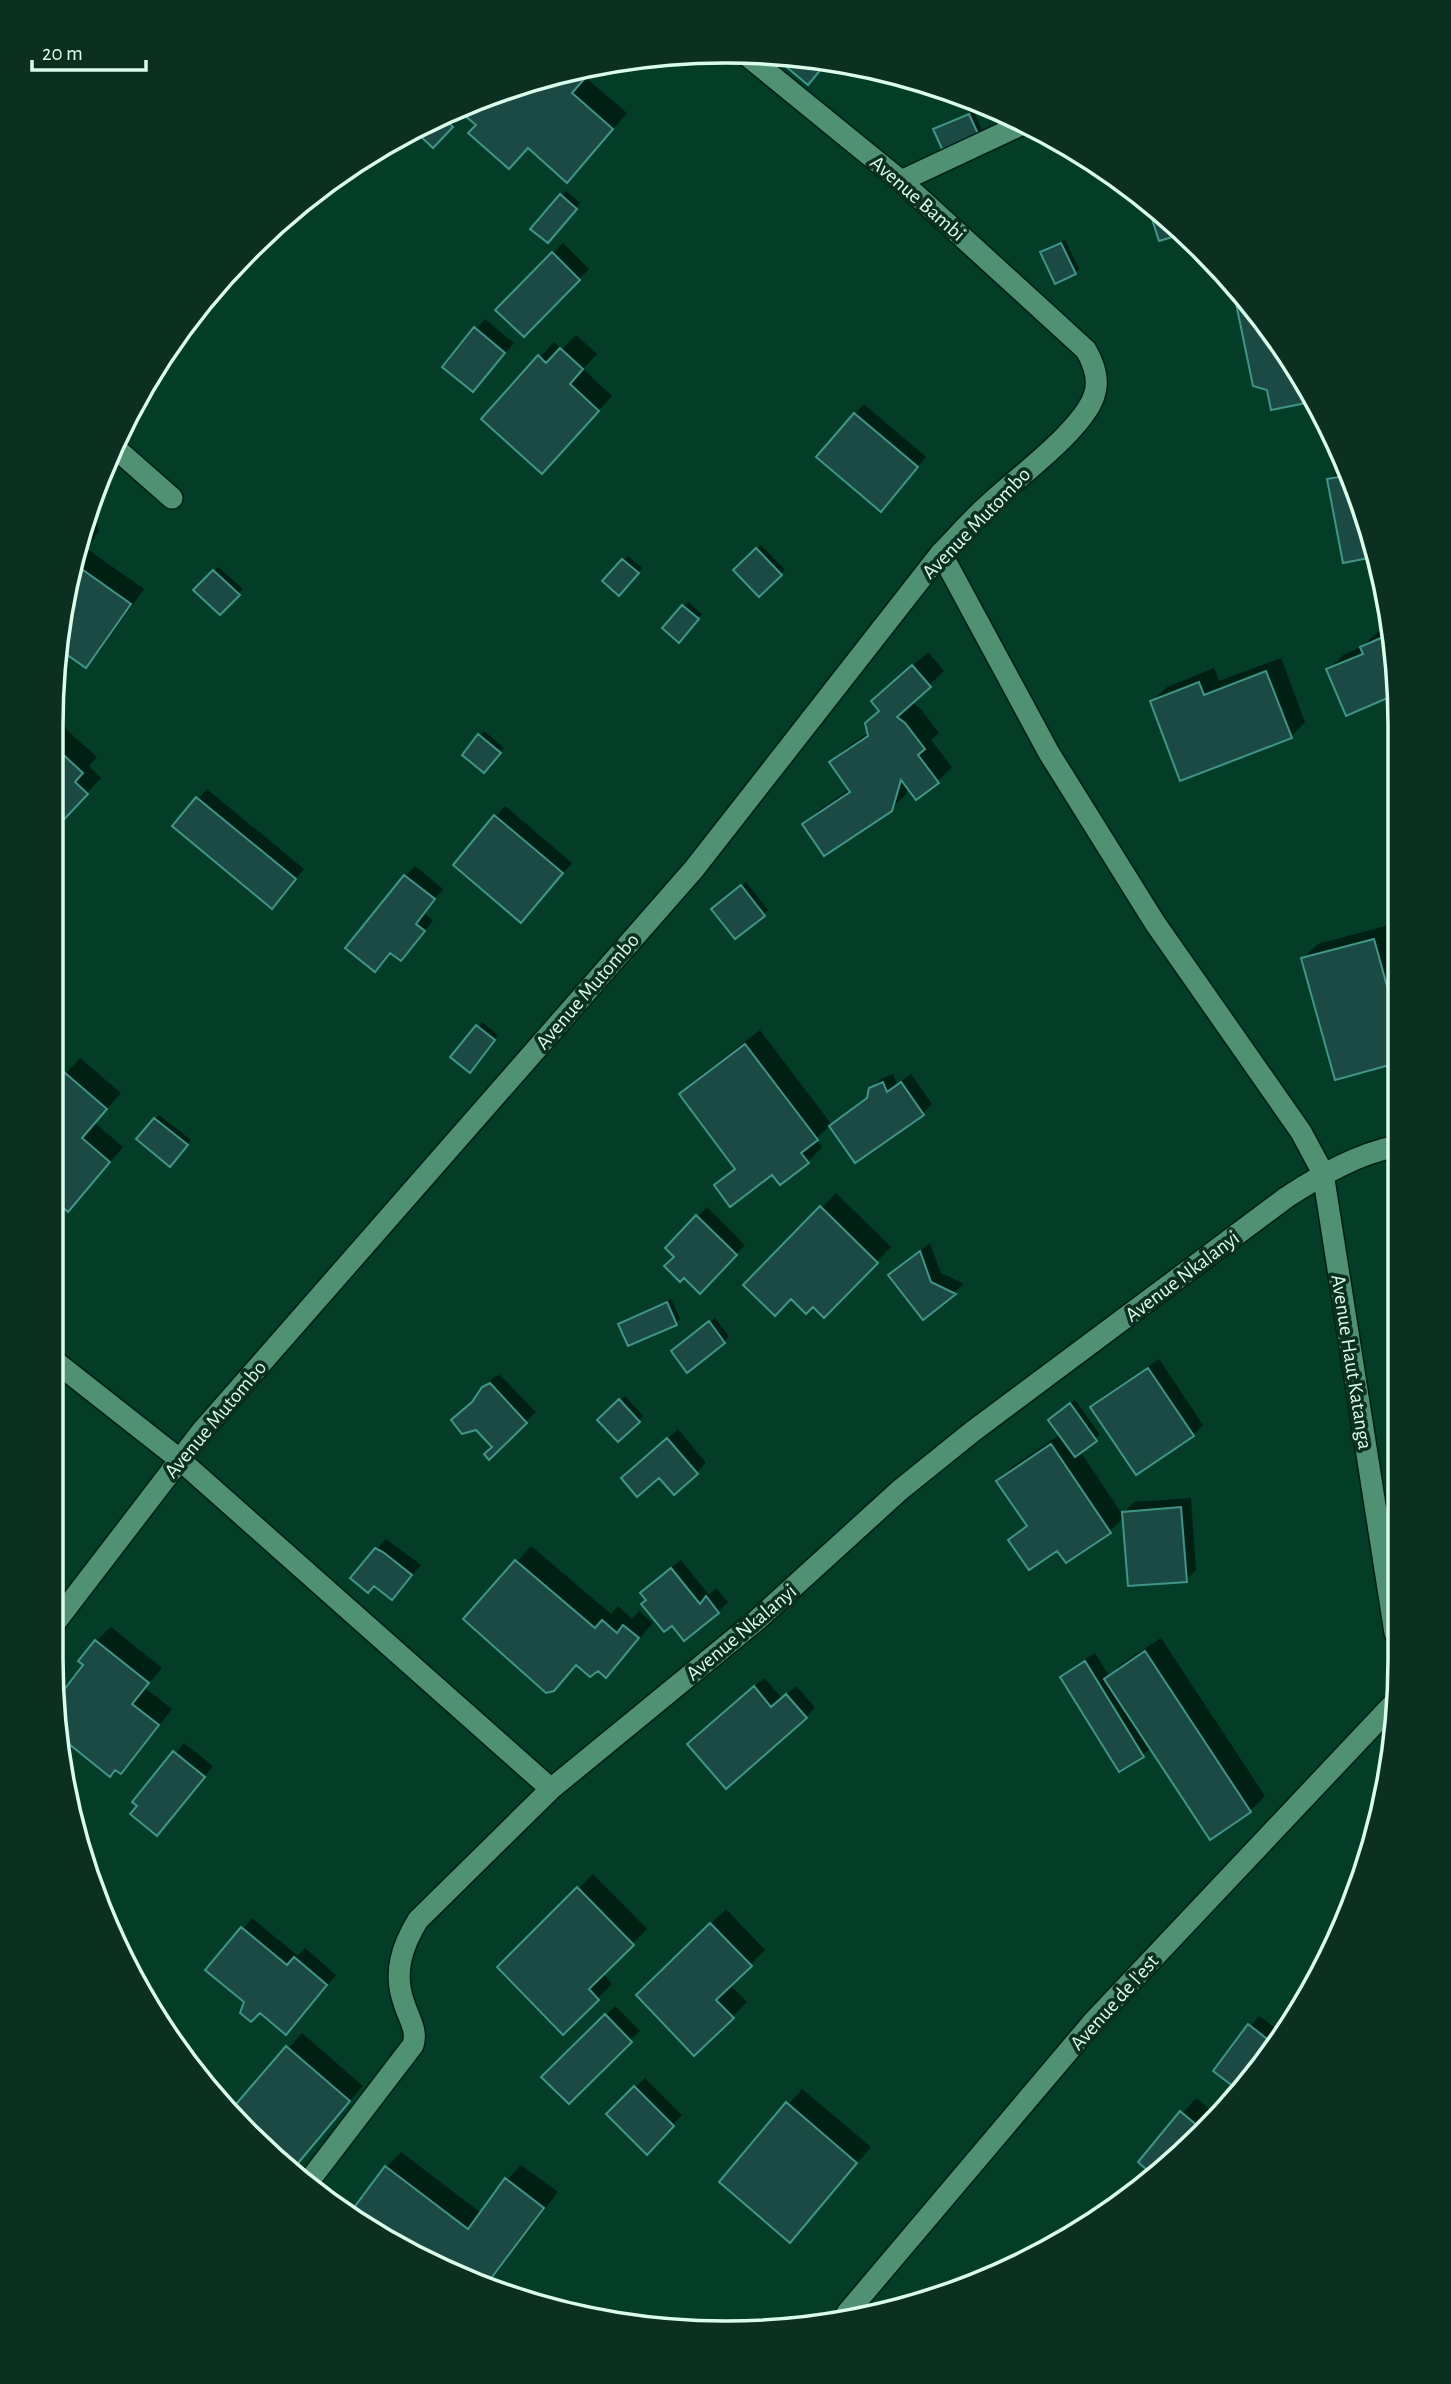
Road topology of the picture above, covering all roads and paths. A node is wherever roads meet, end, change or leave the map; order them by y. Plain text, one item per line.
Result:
1 (757, 64) edge
2 (1013, 128) edge
3 (901, 181) junction
4 (1086, 350) joint
5 (121, 453) edge
6 (173, 498) dead end
7 (941, 553) junction
8 (1388, 1149) edge
9 (1323, 1173) junction
10 (63, 1368) edge
11 (179, 1459) junction
12 (1388, 1588) edge
13 (63, 1612) edge
14 (1386, 1712) edge
15 (551, 1789) junction
16 (313, 2176) edge
17 (851, 2309) edge

1 - 3 street, Avenue Bambi
2 - 3 street
3 - 4 street, Avenue Bambi
4 - 7 street, Avenue Mutombo
5 - 6 street
7 - 9 street
7 - 11 street, Avenue Mutombo
8 - 9 street, Avenue Nkalanyi
9 - 12 street, Avenue Haut Katanga
9 - 15 street, Avenue Nkalanyi
10 - 11 street
11 - 13 street, Avenue Mutombo
11 - 15 street
14 - 17 street, Avenue de l'est
15 - 16 street, Avenue Nkalanyi

